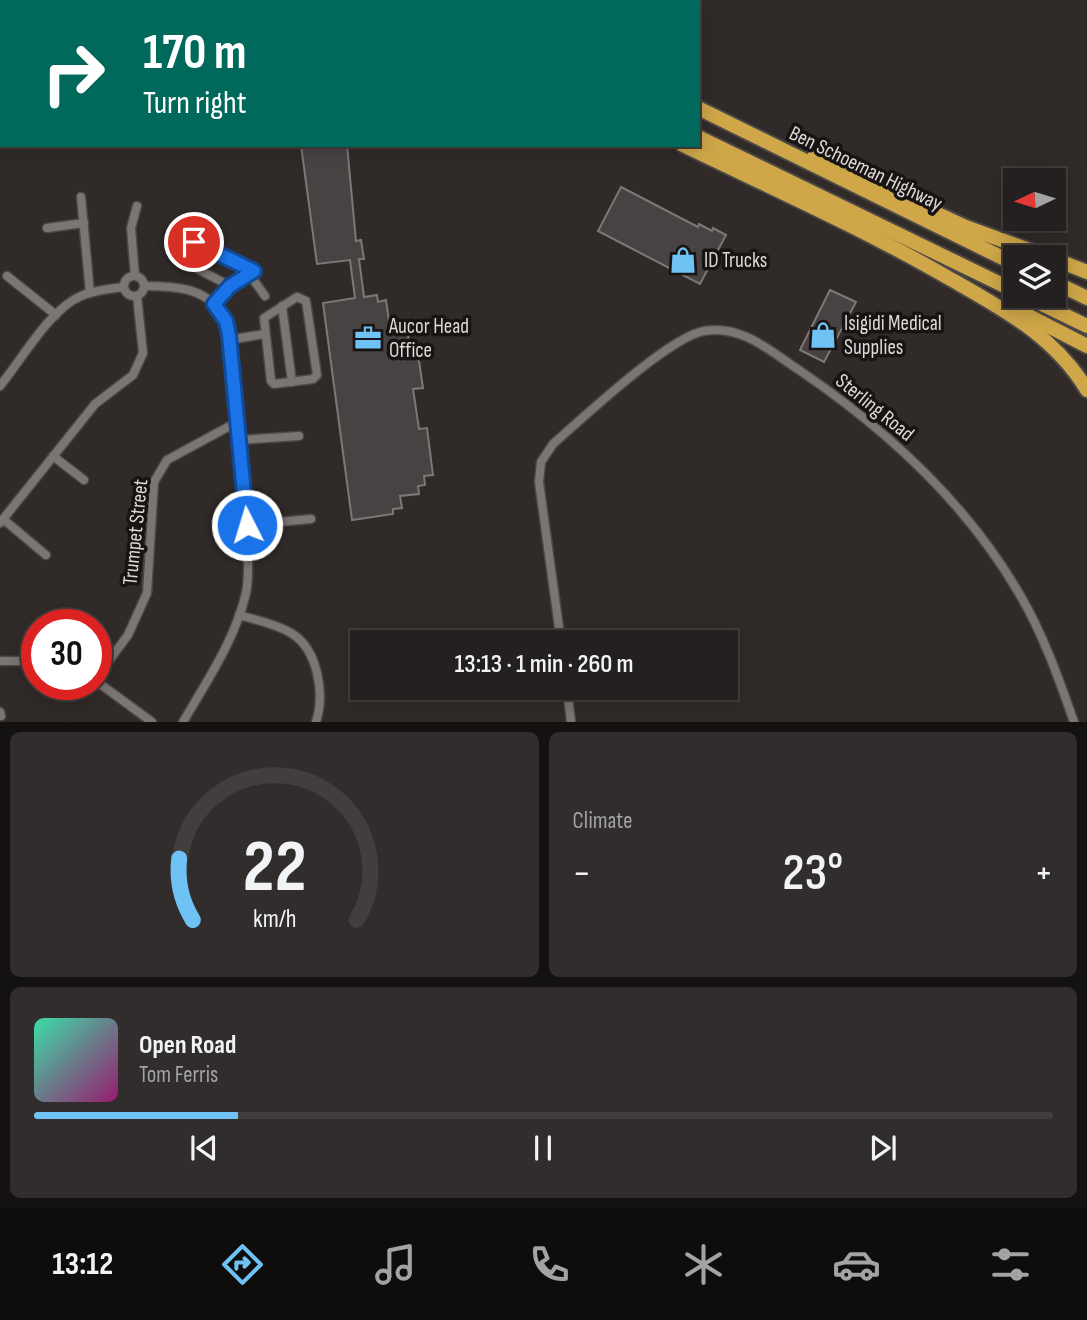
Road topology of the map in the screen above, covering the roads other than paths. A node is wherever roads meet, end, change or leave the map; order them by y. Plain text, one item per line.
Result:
1 (700, 109) edge
2 (700, 138) edge
3 (766, 142) junction
4 (687, 147) edge
5 (81, 197) dead end
6 (137, 206) dead end
7 (84, 223) junction
8 (47, 228) dead end
9 (880, 239) junction
10 (194, 242) dead end
11 (1016, 245) edge
12 (1003, 258) edge
13 (188, 264) dead end
14 (1066, 264) edge
15 (1087, 272) edge
16 (250, 275) junction
17 (7, 276) dead end
18 (135, 276) junction
19 (1003, 285) edge
20 (144, 286) junction
21 (230, 286) junction
22 (124, 287) junction
23 (1066, 288) edge
24 (90, 293) junction
25 (137, 296) junction
26 (265, 296) dead end
27 (1087, 298) edge
28 (214, 304) junction
29 (282, 306) junction
30 (1050, 308) edge
31 (56, 315) junction
32 (1087, 326) edge
33 (264, 334) junction
34 (229, 340) junction
35 (1087, 346) edge
36 (2, 380) edge
37 (292, 382) junction
38 (1087, 390) edge
39 (239, 421) junction
40 (299, 436) dead end
41 (240, 440) junction
42 (54, 456) junction
43 (84, 480) dead end
44 (311, 519) dead end
45 (1, 521) edge
46 (247, 525) junction
47 (46, 555) dead end
48 (239, 615) junction
49 (559, 630) edge
50 (112, 658) edge
51 (21, 661) edge
52 (0, 662) edge
53 (112, 692) edge
54 (569, 700) edge
55 (152, 722) edge
56 (183, 722) edge
57 (316, 722) edge
58 (572, 722) edge
59 (1074, 722) edge

1 - 3 highway, Ben Schoeman Highway
2 - 19 highway
3 - 11 highway
3 - 12 highway, Ben Schoeman Highway
4 - 9 highway
5 - 7 street
6 - 18 street
7 - 8 street
7 - 24 street
9 - 35 highway
9 - 38 highway
10 - 16 street
13 - 21 street
14 - 15 highway
16 - 21 street
16 - 26 street
17 - 31 street
18 - 20 street
18 - 22 street
20 - 25 street
20 - 28 street
21 - 28 street
22 - 24 street
22 - 25 street
23 - 27 highway
24 - 31 street
25 - 42 street
28 - 34 street
29 - 33 street
29 - 37 street
29 - 37 street
30 - 32 highway
31 - 36 street
33 - 34 street
33 - 37 street
34 - 39 street
39 - 41 street
39 - 50 street, Trumpet Street
40 - 41 street
41 - 46 street
42 - 43 street
42 - 45 street
44 - 46 street
45 - 47 street
46 - 48 street
48 - 56 street
48 - 57 street
49 - 59 street, Sterling Road
51 - 52 street
53 - 55 street
54 - 58 street

